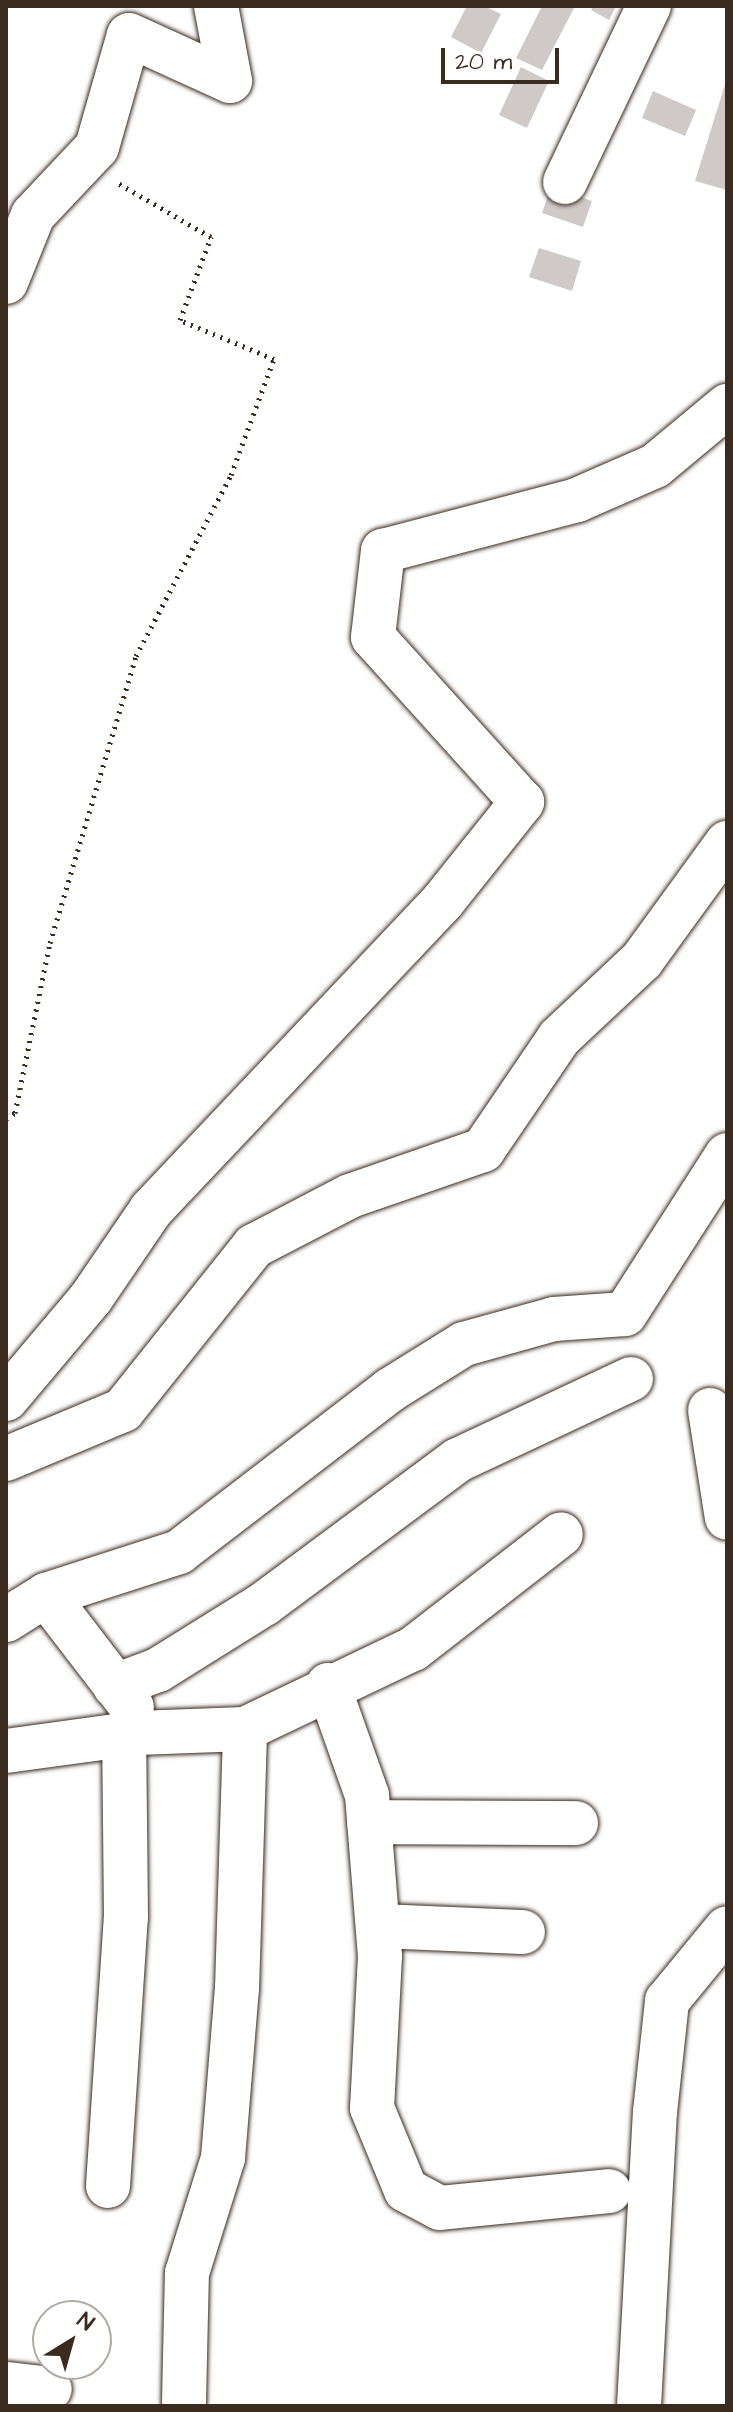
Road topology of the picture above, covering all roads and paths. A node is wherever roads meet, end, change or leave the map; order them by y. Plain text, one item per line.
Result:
1 (216, 6) edge
2 (649, 6) edge
3 (83, 163) junction
4 (565, 182) dead end
5 (6, 282) edge
6 (727, 406) edge
7 (727, 843) edge
8 (6, 1119) edge
9 (727, 1155) edge
10 (631, 1379) dead end
11 (6, 1399) edge
12 (710, 1410) dead end
13 (6, 1459) edge
14 (727, 1518) edge
15 (561, 1534) dead end
16 (46, 1595) junction
17 (6, 1620) edge
18 (328, 1685) junction
19 (115, 1686) junction
20 (245, 1729) junction
21 (139, 1733) junction
22 (6, 1751) edge
23 (369, 1822) junction
24 (576, 1823) dead end
25 (378, 1926) junction
26 (727, 1928) edge
27 (523, 1932) dead end
28 (108, 2186) dead end
29 (609, 2191) dead end
30 (6, 2384) edge
31 (50, 2389) dead end
32 (184, 2402) dead end
33 (639, 2406) edge

1 - 3 street
2 - 4 street
3 - 5 street
3 - 8 path
6 - 11 street
7 - 13 street
9 - 16 street
10 - 19 street
12 - 14 street
15 - 18 street
16 - 17 street
16 - 19 street
18 - 20 street
18 - 23 street
19 - 21 street
20 - 21 street
20 - 32 street
21 - 22 street
21 - 28 street
23 - 24 street
23 - 25 street
25 - 27 street
25 - 29 street
26 - 33 street
30 - 31 street

